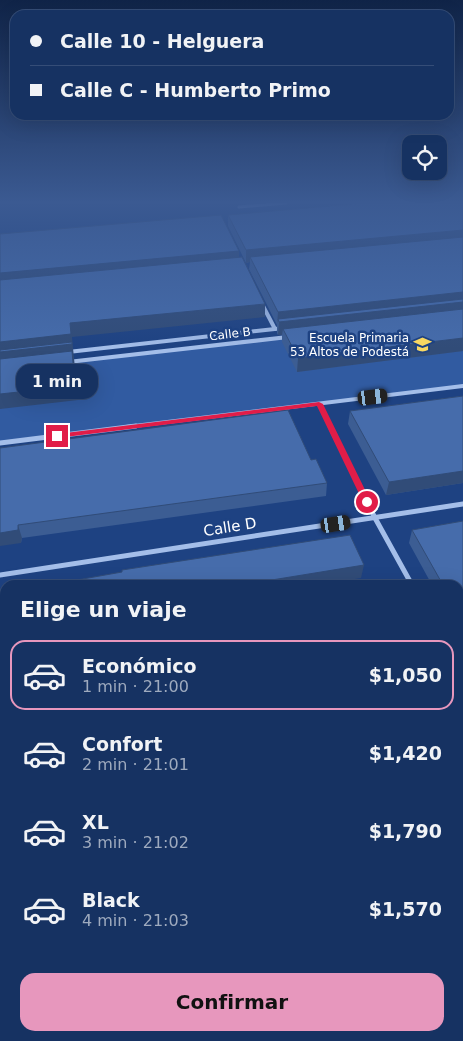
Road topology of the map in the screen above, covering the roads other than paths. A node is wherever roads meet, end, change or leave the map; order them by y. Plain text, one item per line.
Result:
1 (259, 297) edge
2 (285, 328) edge
3 (275, 329) junction
4 (292, 337) edge
5 (59, 353) edge
6 (59, 363) edge
7 (463, 386) edge
8 (319, 404) junction
9 (0, 443) edge
10 (463, 504) edge
11 (375, 518) junction
12 (0, 575) edge
13 (409, 580) edge

1 - 3 street
2 - 3 street, Calle B
3 - 5 street, Calle B
4 - 6 street, Calle B
7 - 8 street
8 - 9 street
8 - 11 street
10 - 11 street, Calle D
11 - 12 street, Calle D
11 - 13 street

